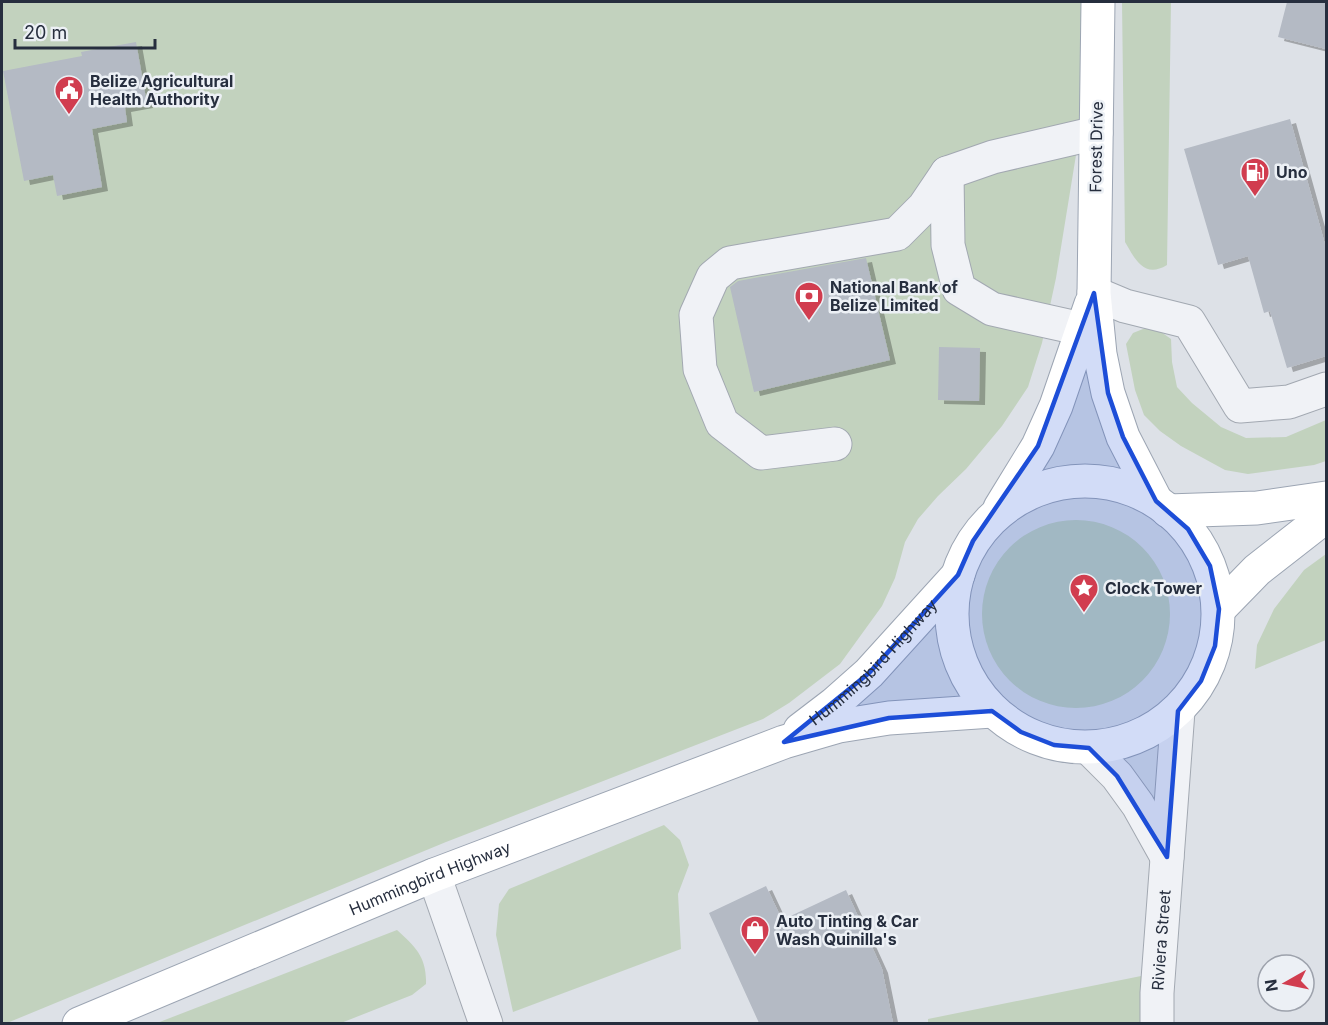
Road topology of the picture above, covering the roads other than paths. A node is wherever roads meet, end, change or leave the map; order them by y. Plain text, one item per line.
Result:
1 (1098, 2) edge
2 (1096, 133) junction
3 (947, 173) junction
4 (1094, 293) junction
5 (1082, 329) junction
6 (1326, 389) edge
7 (835, 444) dead end
8 (1326, 498) edge
9 (1162, 506) junction
10 (997, 513) junction
11 (1326, 516) edge
12 (957, 575) junction
13 (1219, 609) junction
14 (992, 711) junction
15 (1178, 711) junction
16 (784, 742) junction
17 (1089, 748) junction
18 (1167, 857) junction
19 (434, 875) junction
20 (79, 1023) edge
21 (486, 1023) edge
22 (1157, 1023) edge

1 - 2 main road, Forest Drive
2 - 3 street
2 - 4 main road, Forest Drive
3 - 5 street
3 - 7 street
4 - 5 main road, Forest Drive
4 - 6 street
4 - 9 main road, Forest Drive
5 - 10 main road, Forest Drive
8 - 9 main road
9 - 10 main road
9 - 13 main road
10 - 12 main road
11 - 13 main road
12 - 14 main road
12 - 16 main road, Hummingbird Highway
13 - 15 main road
14 - 16 main road, Hummingbird Highway
14 - 17 main road
15 - 17 main road
15 - 18 street, Riviera Street
16 - 19 main road, Hummingbird Highway
17 - 18 street
18 - 22 street, Riviera Street
19 - 20 main road, Hummingbird Highway
19 - 21 street

